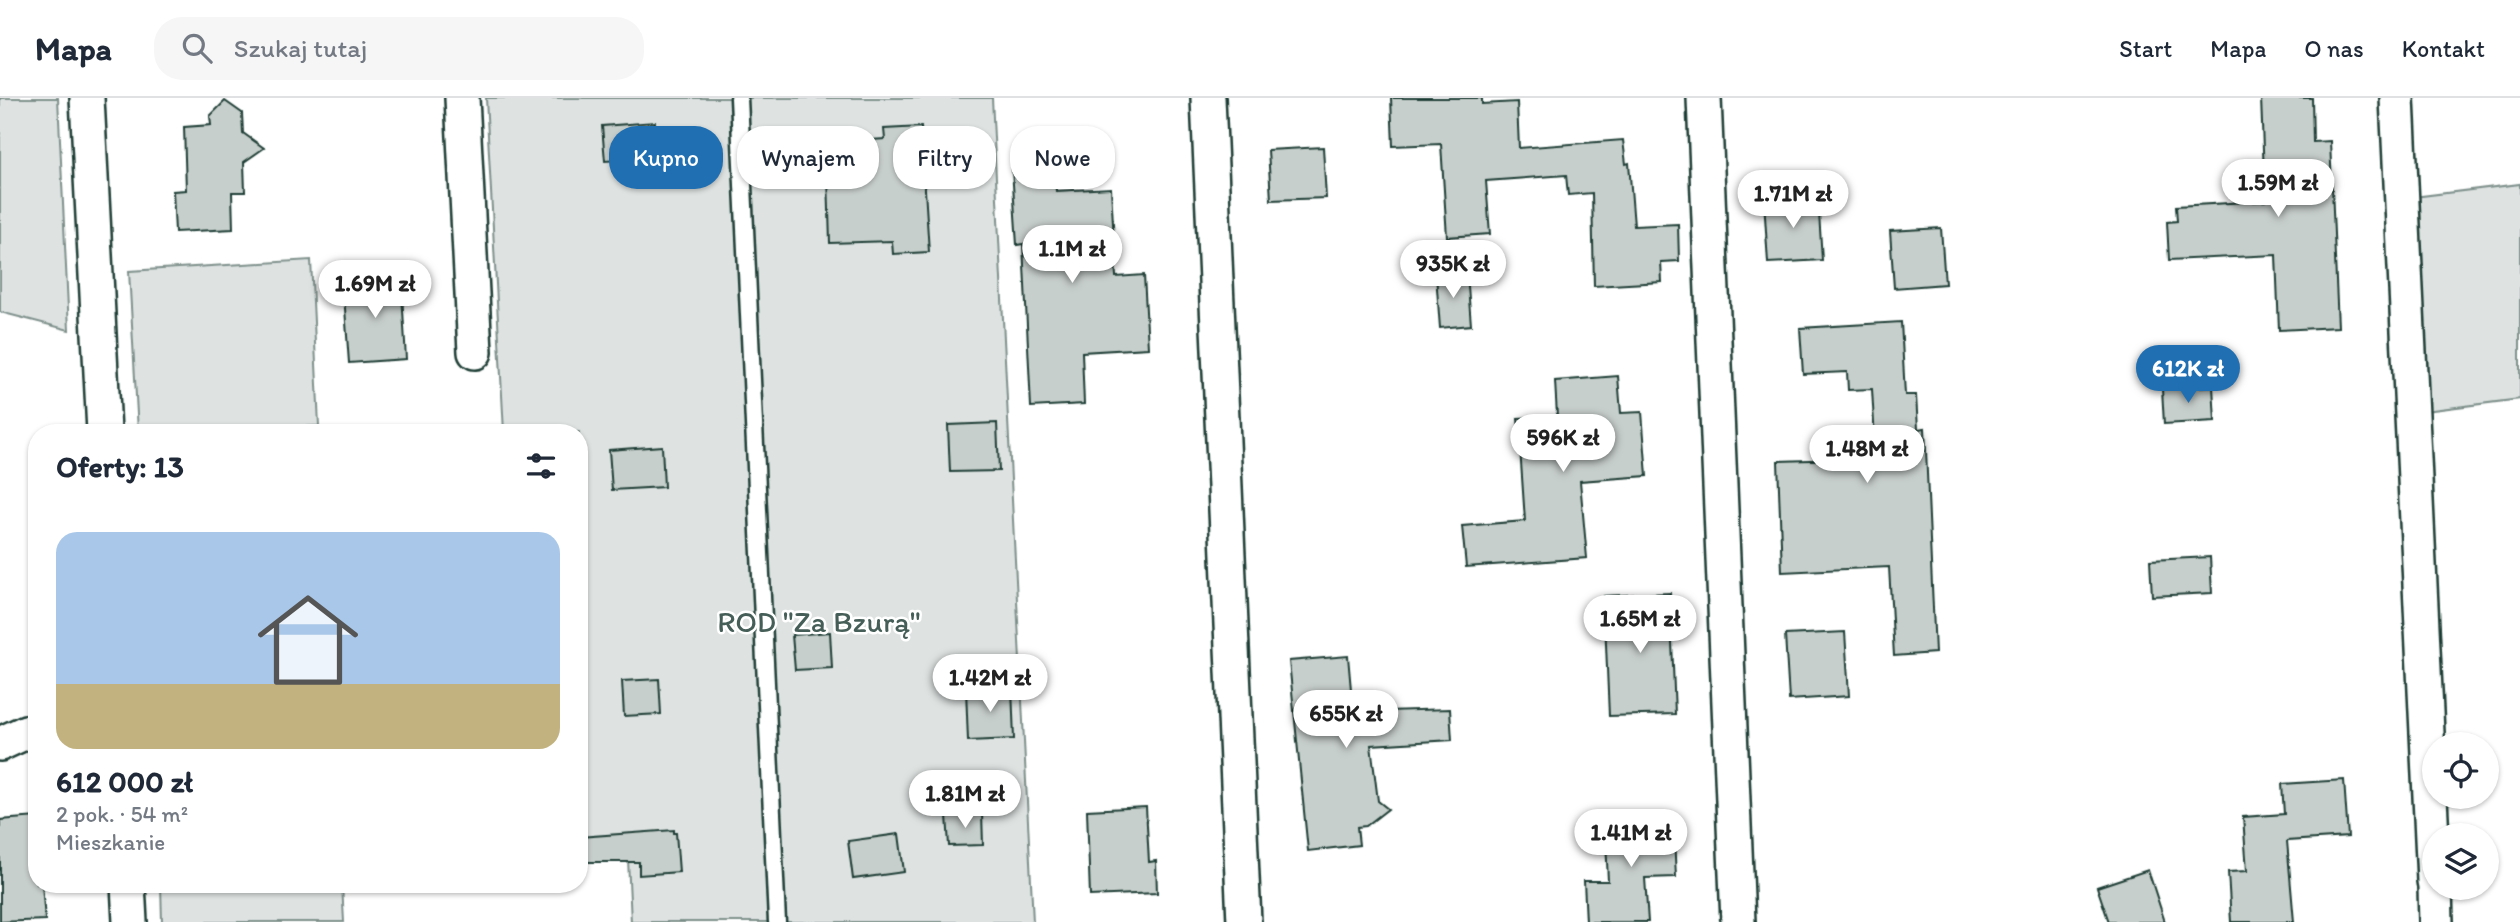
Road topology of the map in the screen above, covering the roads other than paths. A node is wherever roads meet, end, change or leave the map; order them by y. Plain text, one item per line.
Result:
1 (86, 98) edge
2 (462, 98) edge
3 (739, 98) edge
4 (1208, 98) edge
5 (1704, 98) edge
6 (2397, 98) edge
7 (475, 352) dead end
8 (104, 424) edge
9 (28, 732) edge
10 (0, 744) edge
11 (2431, 823) edge
12 (128, 893) edge
13 (2435, 900) edge
14 (130, 922) edge
15 (777, 922) edge
16 (1244, 922) edge
17 (1738, 922) edge
18 (2436, 922) edge

1 - 8 street
2 - 7 street
3 - 15 lane
4 - 16 street
5 - 17 street
6 - 11 street
9 - 10 street
12 - 14 street
13 - 18 street

